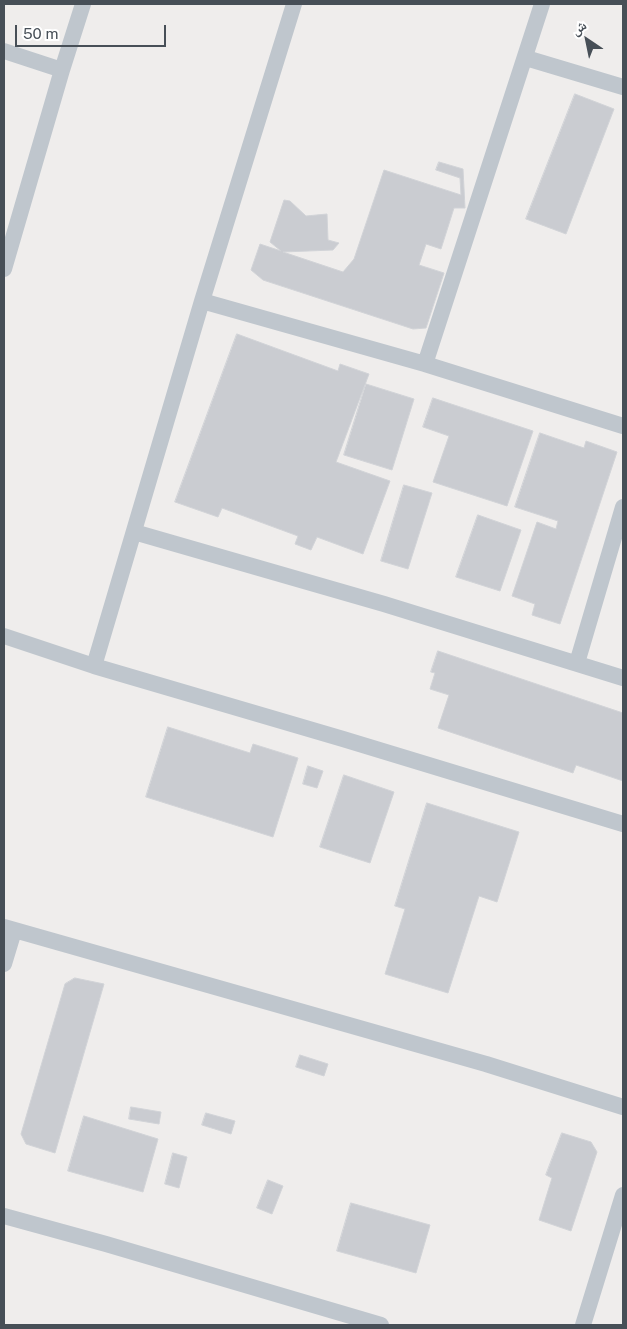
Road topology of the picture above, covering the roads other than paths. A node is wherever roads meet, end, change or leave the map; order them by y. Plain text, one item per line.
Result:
1 (83, 4) edge
2 (294, 4) edge
3 (542, 4) edge
4 (4, 51) edge
5 (526, 58) junction
6 (62, 70) junction
7 (623, 87) edge
8 (4, 269) edge
9 (202, 301) junction
10 (425, 364) junction
11 (623, 426) edge
12 (623, 507) edge
13 (134, 532) junction
14 (4, 636) edge
15 (577, 663) junction
16 (94, 666) junction
17 (623, 678) edge
18 (623, 824) edge
19 (9, 929) edge
20 (4, 964) edge
21 (623, 1107) edge
22 (623, 1195) edge
23 (4, 1216) edge
24 (381, 1325) edge
25 (583, 1325) edge

1 - 6 street
2 - 9 street
3 - 5 street
4 - 6 street
5 - 7 street
5 - 10 street
6 - 8 street
9 - 10 street
9 - 13 street
10 - 11 street
12 - 15 street
13 - 15 street
13 - 16 street
14 - 16 street
15 - 17 street
16 - 18 street
19 - 20 street
19 - 21 street
22 - 25 street
23 - 24 street

